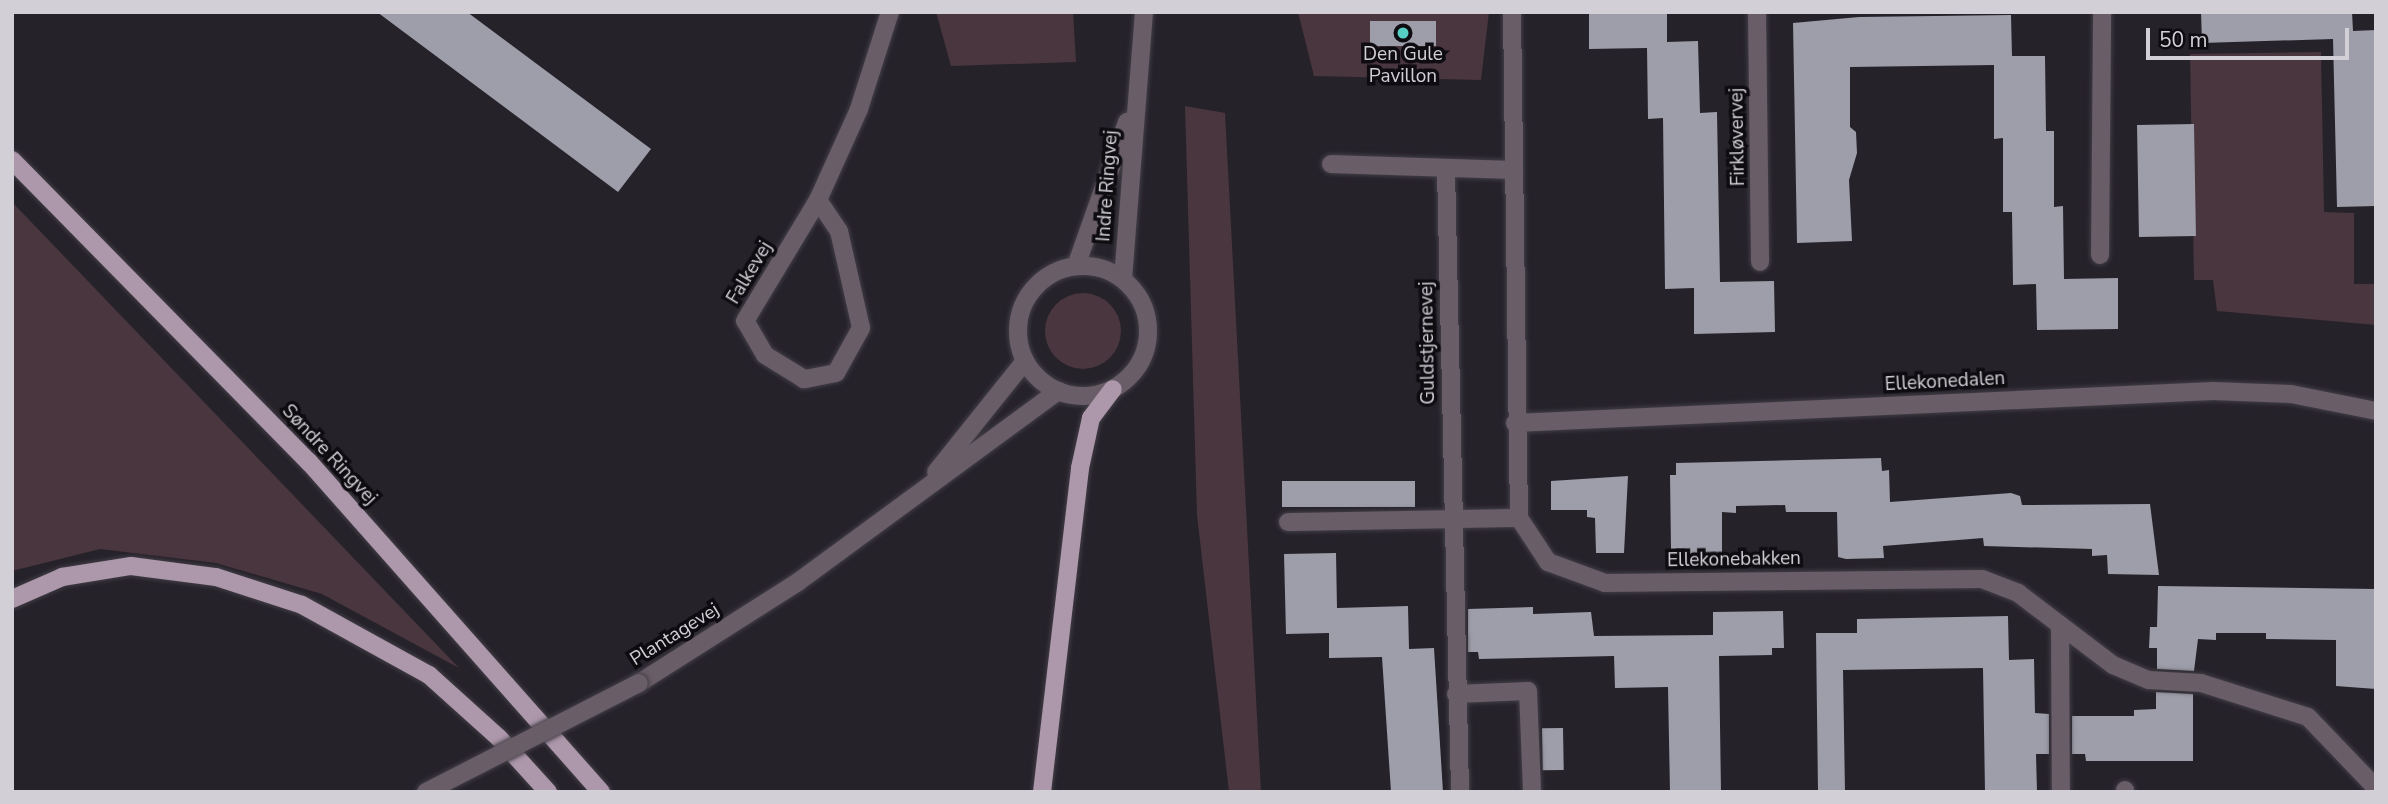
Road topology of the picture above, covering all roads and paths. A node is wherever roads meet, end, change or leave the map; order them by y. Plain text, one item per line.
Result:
1 (890, 12) edge
2 (1144, 12) edge
3 (1512, 12) edge
4 (1757, 12) edge
5 (2102, 12) edge
6 (1136, 96) junction
7 (12, 160) edge
8 (1331, 164) dead end
9 (1446, 169) junction
10 (1512, 170) junction
11 (818, 200) junction
12 (2100, 255) dead end
13 (1760, 262) dead end
14 (1076, 266) junction
15 (1123, 279) junction
16 (1025, 361) junction
17 (1113, 389) junction
18 (1058, 391) junction
19 (2376, 411) edge
20 (1515, 423) junction
21 (927, 483) junction
22 (1452, 517) junction
23 (1519, 518) junction
24 (1288, 522) dead end
25 (12, 599) edge
26 (2060, 625) junction
27 (1456, 694) junction
28 (2376, 788) edge
29 (426, 792) edge
30 (548, 792) edge
31 (601, 792) edge
32 (1042, 792) edge
33 (1460, 792) edge
34 (1532, 792) edge
35 (2061, 792) edge

1 - 11 street, Falkevej
2 - 6 street, Indre Ringvej
3 - 10 street
4 - 13 street, Firkløvervej
5 - 12 street
6 - 14 street, Indre Ringvej
6 - 15 street, Indre Ringvej
7 - 31 main road, Søndre Ringvej
8 - 9 street
9 - 10 street
9 - 22 street, Guldstjernevej
10 - 20 street
11 - 11 street, Falkevej
14 - 15 street
14 - 16 street
15 - 17 street
16 - 18 street
16 - 21 street, Plantagevej
17 - 18 street
17 - 32 main road
18 - 21 street, Plantagevej
19 - 20 street, Ellekonedalen
20 - 23 street
21 - 29 street, Plantagevej, bridge
22 - 23 street
22 - 24 street
22 - 27 street, Guldstjernevej
23 - 26 street, Ellekonebakken
25 - 30 main road
26 - 28 street, Ellekonebakken
26 - 35 street
27 - 33 street, Guldstjernevej
27 - 34 street

